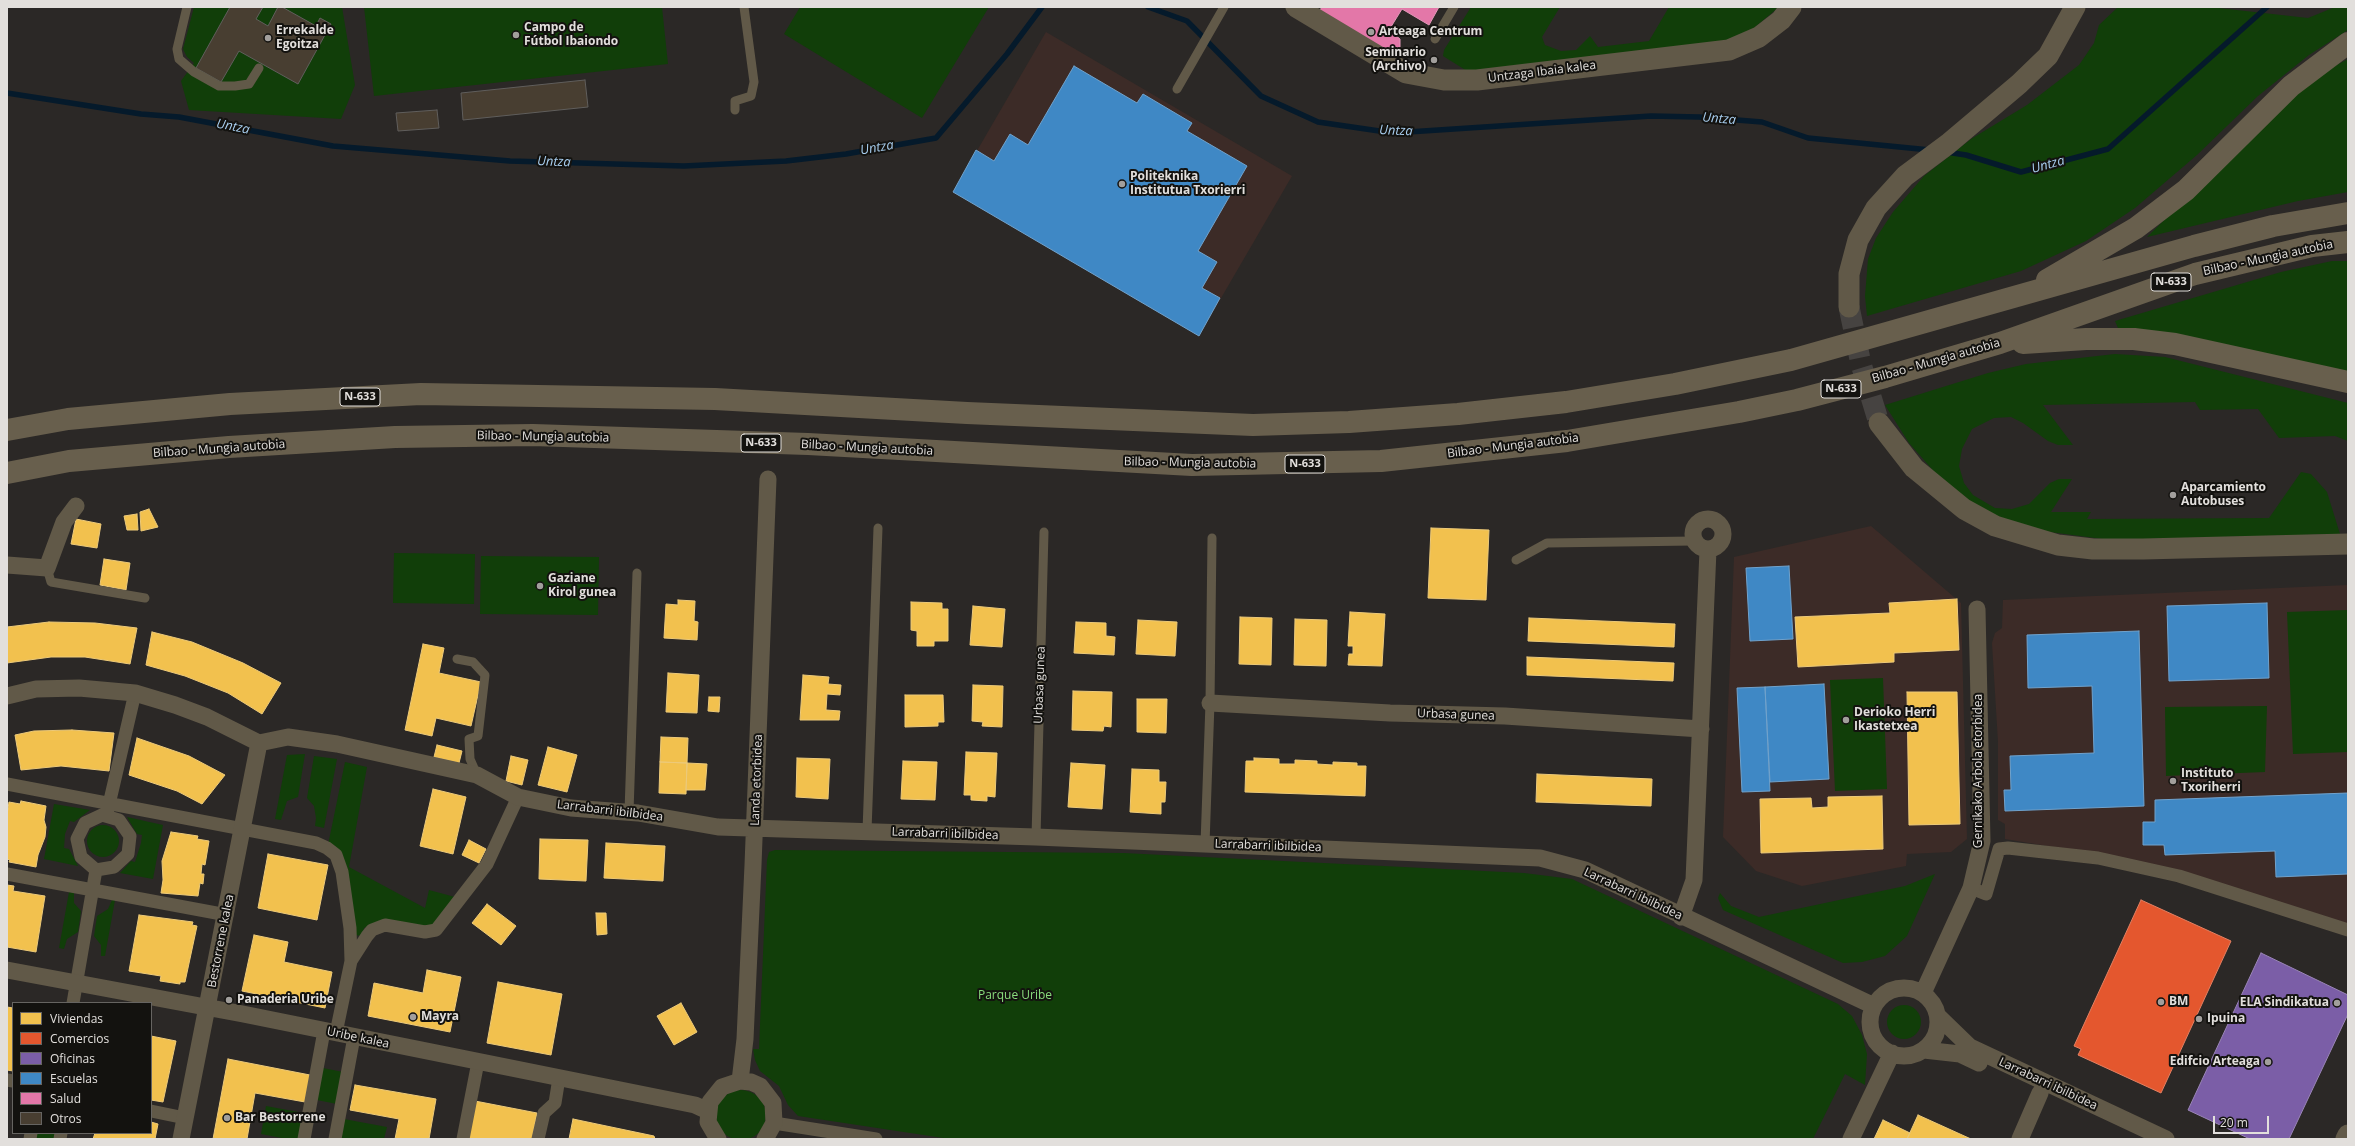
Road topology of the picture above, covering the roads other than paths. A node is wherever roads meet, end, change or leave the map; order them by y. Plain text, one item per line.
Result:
1 (187, 7) edge
2 (744, 7) edge
3 (1224, 7) edge
4 (1296, 7) edge
5 (1454, 7) edge
6 (1791, 7) edge
7 (2075, 7) edge
8 (1435, 39) dead end
9 (2348, 43) edge
10 (259, 68) dead end
11 (1177, 89) dead end
12 (736, 110) dead end
13 (2348, 213) edge
14 (2348, 242) edge
15 (2016, 297) junction
16 (1849, 307) tunnel mouth
17 (2000, 343) junction
18 (2348, 382) edge
19 (1879, 423) tunnel mouth
20 (7, 430) edge
21 (7, 472) edge
22 (768, 479) dead end
23 (76, 506) dead end
24 (878, 528) dead end
25 (1044, 532) dead end
26 (1212, 538) dead end
27 (2348, 544) edge
28 (1701, 546) joint
29 (1516, 560) dead end
30 (7, 566) edge
31 (47, 568) junction
32 (637, 573) dead end
33 (145, 598) dead end
34 (1977, 609) dead end
35 (458, 659) dead end
36 (135, 693) junction
37 (7, 696) edge
38 (1210, 703) junction
39 (1701, 729) junction
40 (258, 743) junction
41 (478, 775) junction
42 (7, 784) edge
43 (518, 797) junction
44 (108, 811) junction
45 (629, 812) junction
46 (755, 828) junction
47 (243, 829) junction
48 (867, 831) junction
49 (1036, 837) junction
50 (1205, 844) junction
51 (96, 870) junction
52 (7, 874) edge
53 (1971, 888) junction
54 (93, 890) junction
55 (226, 915) junction
56 (1681, 917) junction
57 (2348, 930) edge
58 (351, 961) junction
59 (7, 970) edge
60 (77, 984) junction
61 (1922, 993) junction
62 (73, 1002) edge
63 (1874, 1006) junction
64 (208, 1008) junction
65 (1938, 1016) junction
66 (330, 1032) junction
67 (354, 1038) junction
68 (1924, 1050) junction
69 (1892, 1054) junction
70 (478, 1062) junction
71 (559, 1078) junction
72 (740, 1081) junction
73 (2040, 1093) junction
74 (152, 1111) edge
75 (708, 1111) junction
76 (185, 1118) junction
77 (774, 1123) junction
78 (2348, 1135) edge
79 (181, 1139) edge
80 (304, 1139) edge
81 (336, 1139) edge
82 (463, 1139) edge
83 (538, 1139) edge
84 (718, 1139) edge
85 (765, 1139) edge
86 (876, 1139) edge
87 (1851, 1139) edge
88 (2020, 1139) edge
89 (2141, 1139) edge
90 (2166, 1139) edge
91 (2346, 1139) edge

1 - 10 lane
2 - 12 lane
3 - 11 lane
4 - 6 street, Untzaga Ibaia kalea
5 - 8 lane
7 - 16 street
9 - 15 highway
13 - 15 highway, N-633
14 - 17 highway, Bilbao - Mungia autobia / N-633
15 - 20 highway, N-633
17 - 18 highway
17 - 21 highway, Bilbao - Mungia autobia / N-633
19 - 27 street
22 - 46 street, Landa etorbidea
23 - 31 street
24 - 48 lane
25 - 49 lane, Urbasa gunea
26 - 38 lane
28 - 29 lane
28 - 39 street
30 - 31 street
31 - 33 lane
32 - 45 lane
34 - 53 street, Gernikako Arbola etorbidea
35 - 41 lane
36 - 37 street
36 - 40 street
36 - 44 street
38 - 39 street, Urbasa gunea
38 - 50 lane
39 - 56 street
40 - 41 street, Larrabarri ibilbidea
40 - 47 street, Bestorrene kalea
41 - 43 street, Larrabarri ibilbidea
42 - 44 street
43 - 45 street, Larrabarri ibilbidea
43 - 58 street
44 - 47 street
44 - 51 street
44 - 51 street
45 - 46 street, Larrabarri ibilbidea
46 - 48 street, Larrabarri ibilbidea
46 - 72 street, Landa etorbidea
47 - 55 street, Bestorrene kalea
47 - 58 street
48 - 49 street, Larrabarri ibilbidea
49 - 50 street, Larrabarri ibilbidea
50 - 56 street, Larrabarri ibilbidea
51 - 54 street
52 - 54 street
53 - 57 street
53 - 61 street, Gernikako Arbola etorbidea
54 - 55 street
54 - 60 street
55 - 64 street, Bestorrene kalea
56 - 63 street, Larrabarri ibilbidea
58 - 66 street
59 - 60 street, Uribe kalea
60 - 62 street
60 - 64 street, Uribe kalea
61 - 63 street
61 - 65 street
63 - 69 street
64 - 66 street, Uribe kalea
64 - 76 street, Bestorrene kalea
65 - 68 street
65 - 90 street, Larrabarri ibilbidea
66 - 67 street, Uribe kalea
66 - 80 street
67 - 70 street, Uribe kalea
67 - 81 street
68 - 69 street
68 - 73 street, Larrabarri ibilbidea
69 - 87 street
70 - 71 street, Uribe kalea
70 - 82 street
71 - 75 street, Uribe kalea
71 - 83 street
72 - 75 street
72 - 77 street
73 - 88 street
73 - 89 street, Larrabarri ibilbidea
74 - 76 street
75 - 84 street
76 - 79 street, Bestorrene kalea
77 - 85 street
77 - 86 street
78 - 91 street

